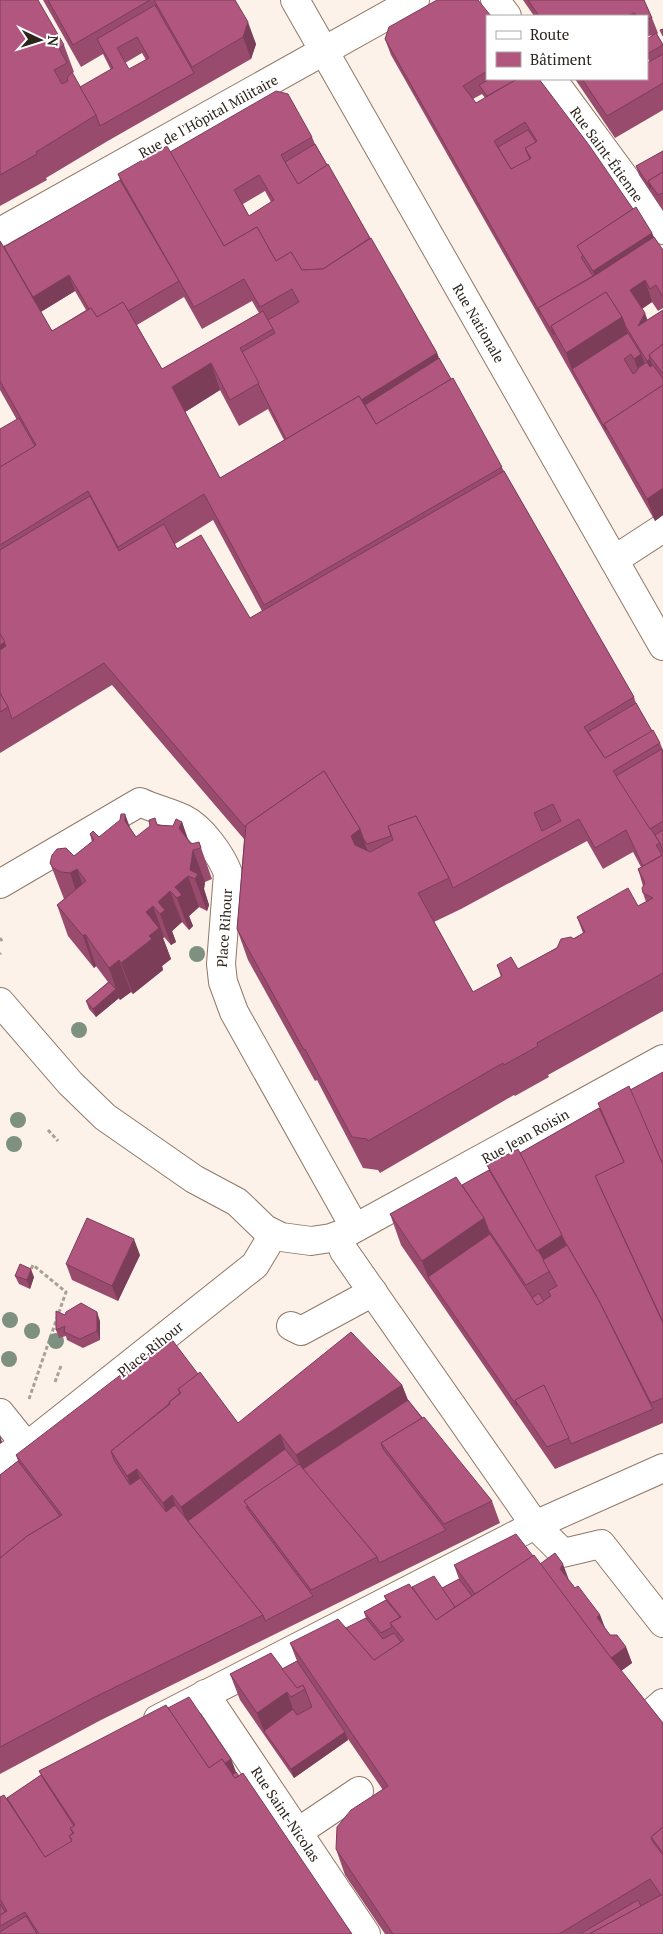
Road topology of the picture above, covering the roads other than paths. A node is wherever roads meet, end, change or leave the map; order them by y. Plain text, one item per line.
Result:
1 (295, 0) edge
2 (416, 0) edge
3 (495, 0) edge
4 (506, 15) edge
5 (324, 51) junction
6 (553, 80) edge
7 (663, 230) edge
8 (0, 232) edge
9 (663, 528) edge
10 (614, 560) junction
11 (663, 646) edge
12 (0, 884) edge
13 (0, 1002) edge
14 (663, 1059) edge
15 (347, 1232) junction
16 (267, 1245) dead end
17 (372, 1292) junction
18 (290, 1326) dead end
19 (0, 1413) edge
20 (11, 1453) edge
21 (663, 1468) edge
22 (536, 1525) junction
23 (663, 1624) edge
24 (205, 1694) junction
25 (136, 1730) edge
26 (359, 1791) dead end
27 (298, 1832) junction
28 (366, 1934) edge

1 - 5 street, Rue Nationale
2 - 5 street, Rue de l'Hôpital Militaire
3 - 4 street
5 - 8 street, Rue de l'Hôpital Militaire
5 - 10 street, Rue Nationale
6 - 7 street, Rue Saint-Étienne
9 - 10 street
10 - 11 street, Rue Nationale
12 - 15 street, Place Rihour
13 - 15 street
14 - 15 street, Rue Jean Roisin
15 - 17 street, Place Rihour
16 - 20 street, Place Rihour
17 - 18 street
17 - 22 street, Place Rihour
19 - 20 street, Place Rihour
21 - 22 street
22 - 23 street, Place Rihour
22 - 24 street
24 - 25 street
24 - 27 street, Rue Saint-Nicolas
26 - 27 street
27 - 28 street, Rue Saint-Nicolas

